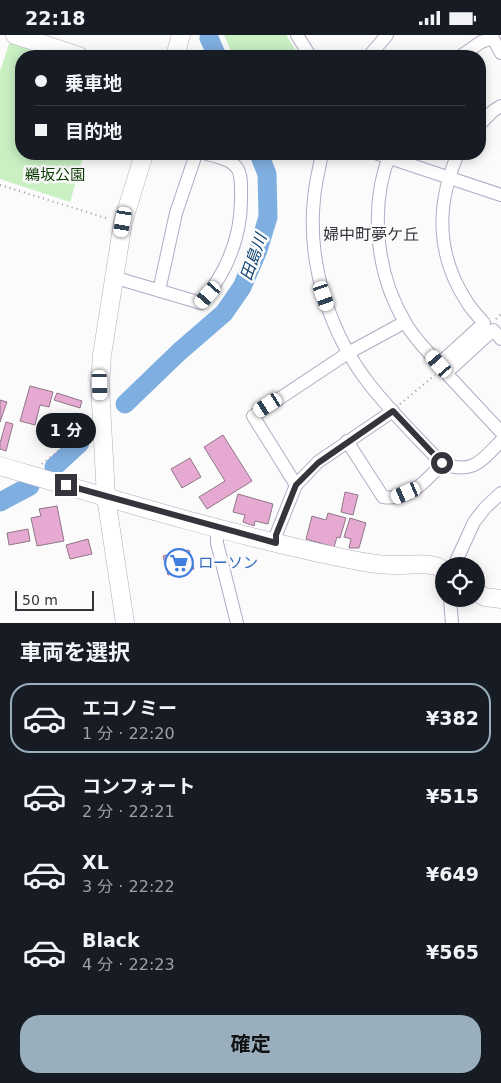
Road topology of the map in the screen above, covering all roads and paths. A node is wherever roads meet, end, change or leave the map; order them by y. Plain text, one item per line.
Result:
1 (15, 35) edge
2 (182, 35) edge
3 (297, 35) edge
4 (387, 35) edge
5 (492, 37) edge
6 (61, 50) edge
7 (177, 50) edge
8 (306, 50) edge
9 (374, 50) edge
10 (469, 50) edge
11 (501, 53) edge
12 (501, 106) edge
13 (486, 118) edge
14 (142, 160) edge
15 (194, 160) edge
16 (228, 160) edge
17 (321, 160) edge
18 (384, 160) edge
19 (399, 160) edge
20 (455, 160) edge
21 (448, 177) junction
22 (0, 185) edge
23 (501, 195) edge
24 (109, 219) dead end
25 (113, 277) junction
26 (159, 291) junction
27 (405, 322) junction
28 (501, 339) edge
29 (348, 353) junction
30 (393, 411) junction
31 (89, 426) dead end
32 (501, 433) edge
33 (347, 441) junction
34 (501, 441) edge
35 (442, 463) junction
36 (0, 466) edge
37 (37, 469) dead end
38 (296, 485) junction
39 (501, 493) edge
40 (106, 497) junction
41 (217, 528) junction
42 (276, 543) junction
43 (458, 557) edge
44 (435, 566) edge
45 (485, 597) edge
46 (501, 599) edge
47 (451, 607) edge
48 (125, 623) edge
49 (237, 623) edge
50 (452, 623) edge

1 - 6 street
2 - 7 street
3 - 8 street
4 - 9 street
5 - 10 street
5 - 11 street
12 - 13 street
14 - 25 street
15 - 26 street
16 - 26 street
17 - 29 street
18 - 27 street
19 - 21 street
20 - 21 street
21 - 23 street
21 - 27 street
22 - 24 path
25 - 26 street
25 - 40 street
27 - 29 street
28 - 32 street
29 - 30 street
29 - 38 street
30 - 33 street
30 - 35 street
31 - 37 path
33 - 35 street
33 - 38 street
34 - 35 street
36 - 40 street
38 - 42 street
39 - 43 street
40 - 41 street
40 - 48 street
41 - 42 street
41 - 49 street
42 - 44 street
45 - 46 street
47 - 50 street

